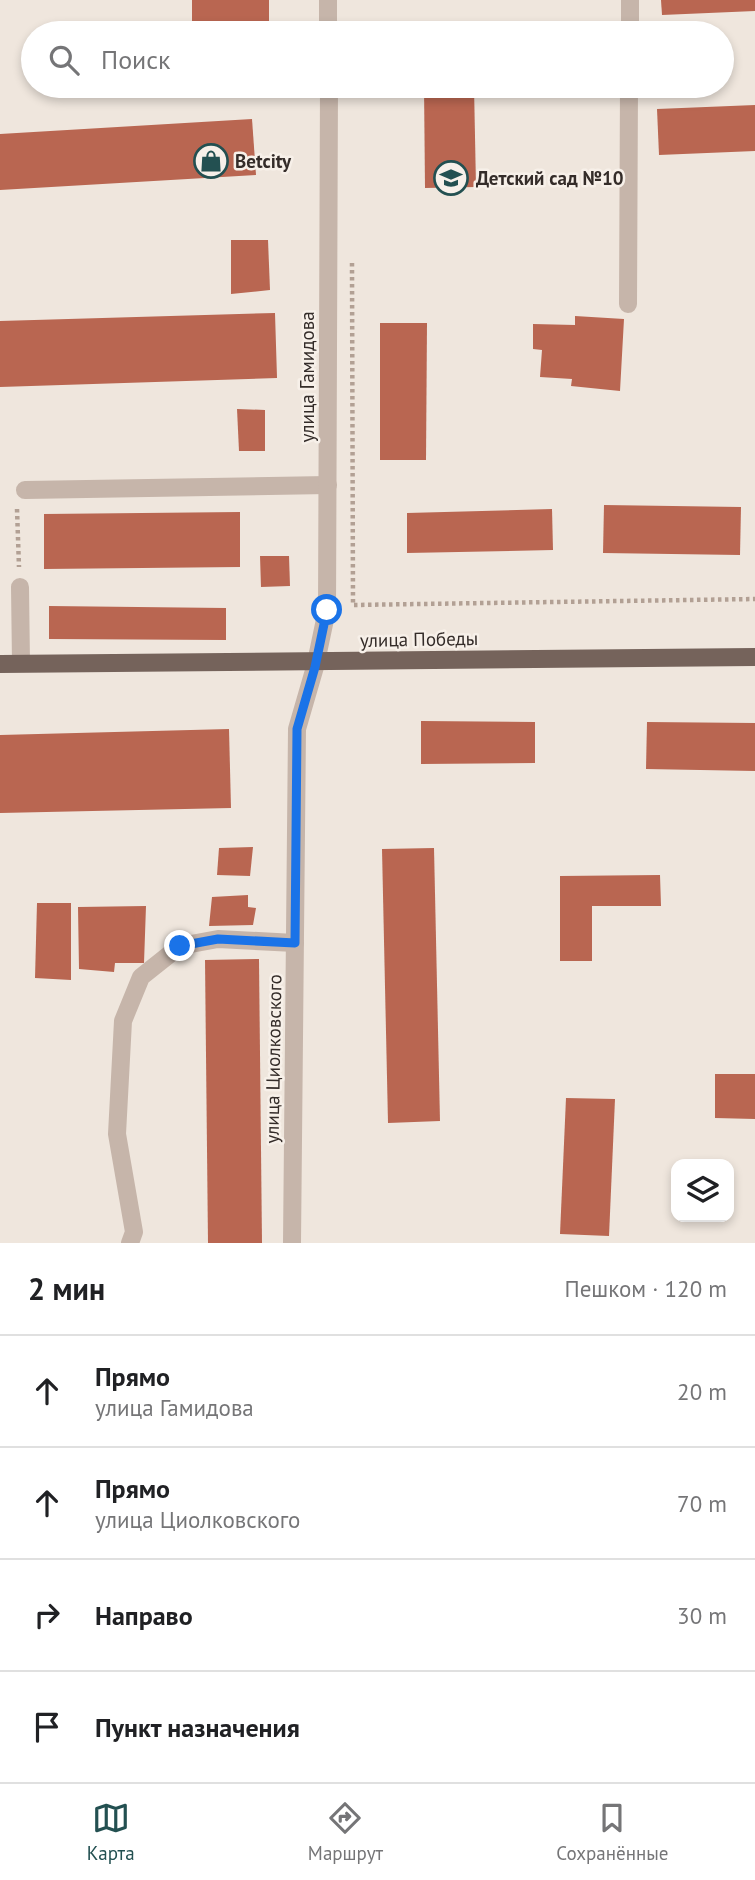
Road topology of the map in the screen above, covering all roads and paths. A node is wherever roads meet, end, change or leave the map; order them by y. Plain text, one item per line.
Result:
1 (328, 0) edge
2 (630, 0) edge
3 (328, 21) edge
4 (630, 21) edge
5 (329, 98) edge
6 (629, 98) edge
7 (352, 250) dead end
8 (628, 304) dead end
9 (328, 485) junction
10 (25, 490) joint
11 (20, 587) joint
12 (755, 599) edge
13 (755, 657) edge
14 (20, 663) junction
15 (755, 663) edge
16 (0, 664) edge
17 (315, 664) junction
18 (0, 670) edge
19 (295, 943) junction
20 (130, 1243) edge
21 (292, 1243) edge

1 - 3 street
2 - 4 street
5 - 9 street, улица Гамидова
6 - 8 street
7 - 12 path
9 - 10 street
9 - 17 street, улица Гамидова
10 - 11 path
11 - 14 street
13 - 17 main road, улица Победы
14 - 16 main road, улица Победы
14 - 17 main road, улица Победы
15 - 17 main road, улица Победы
17 - 18 main road, улица Победы
17 - 19 street, улица Циолковского
19 - 20 street
19 - 21 street, улица Циолковского

